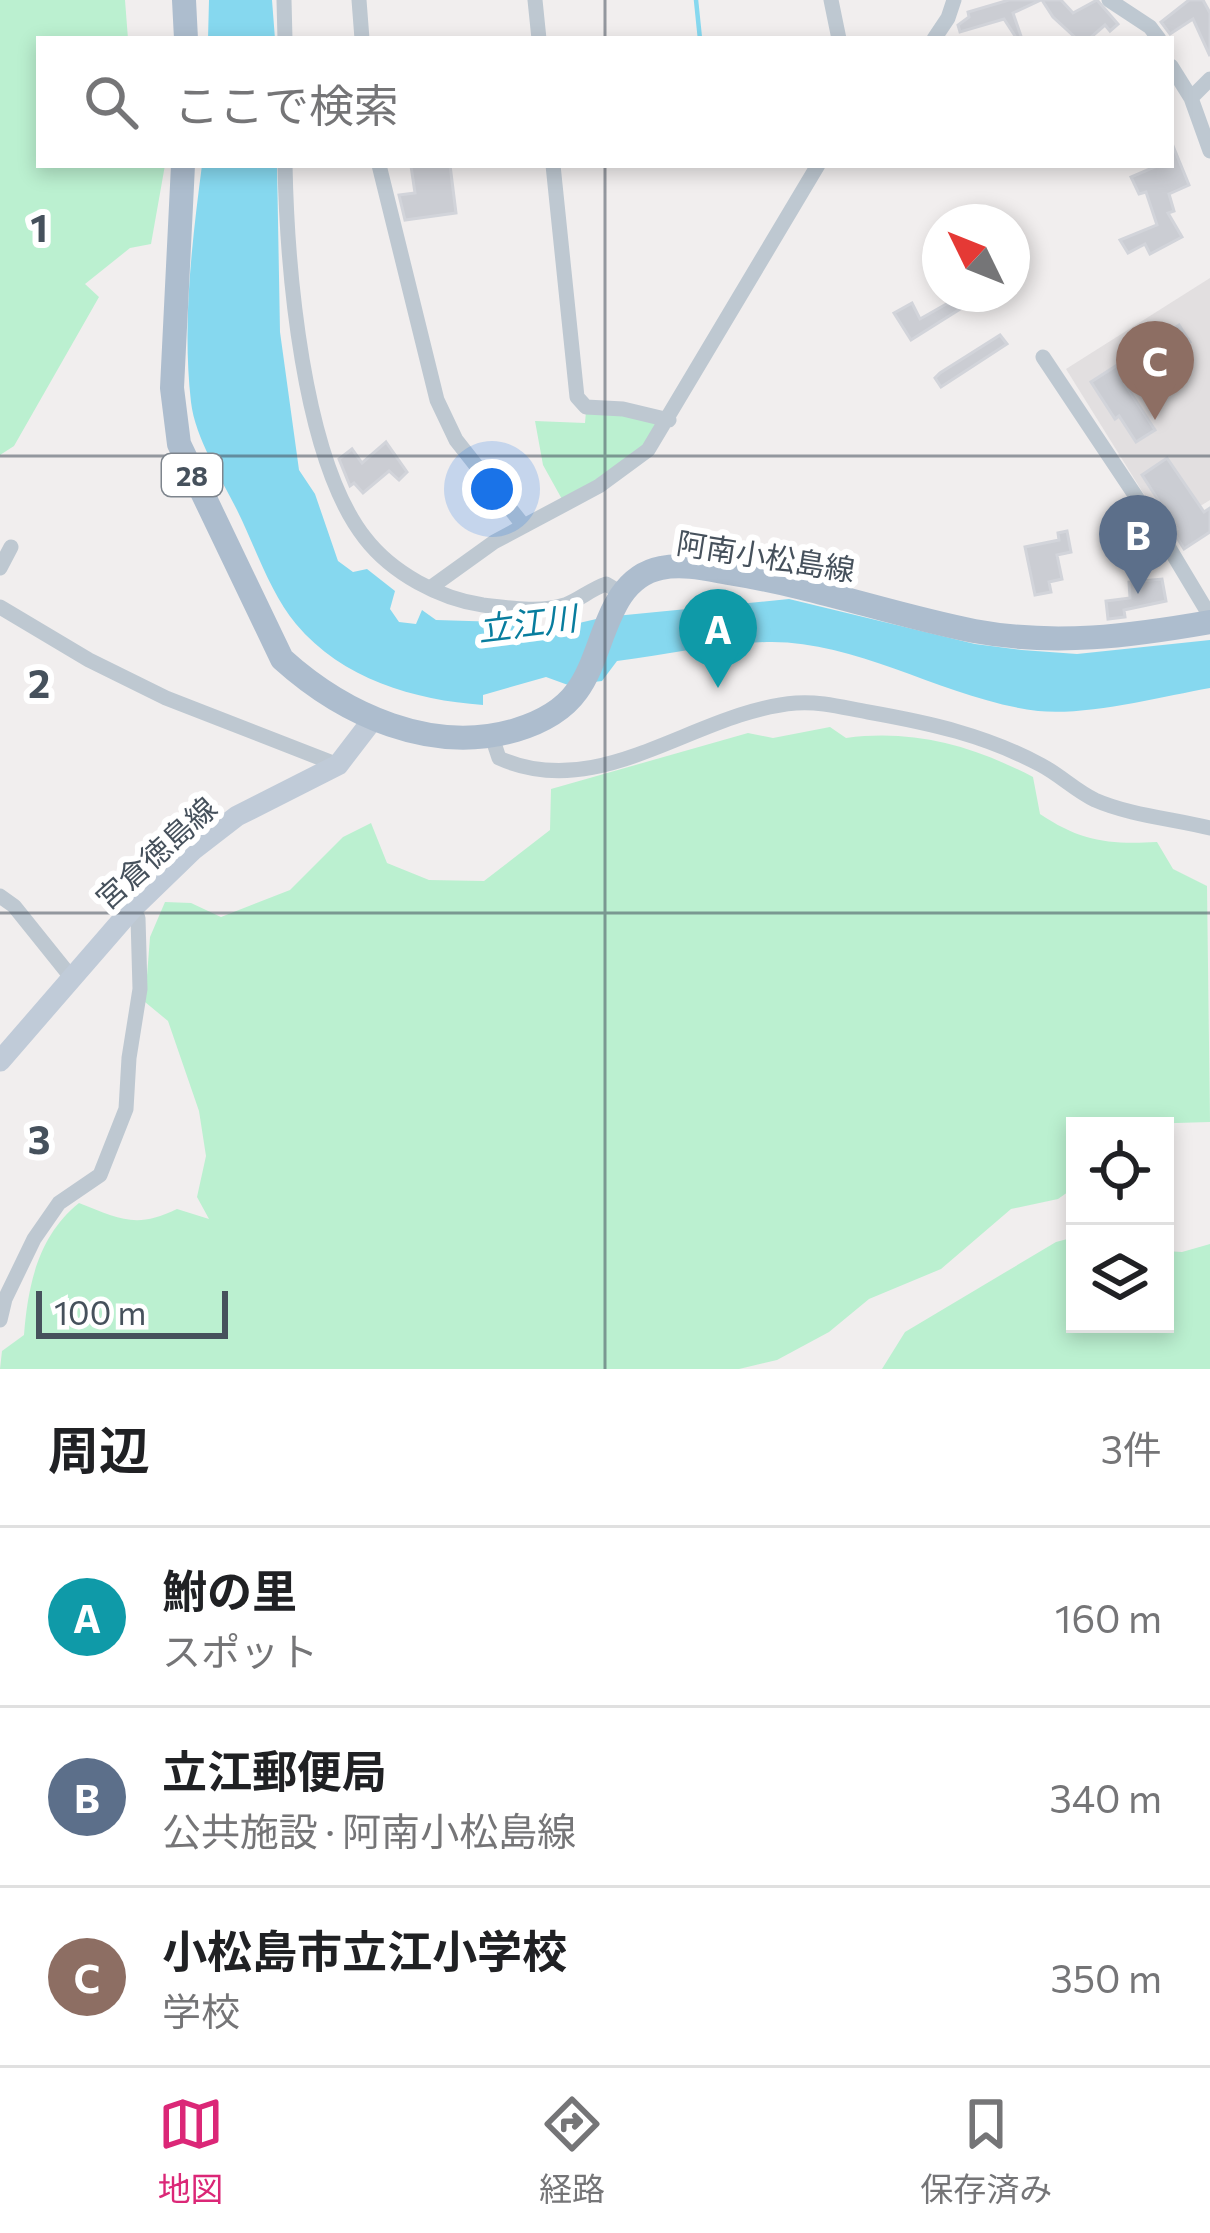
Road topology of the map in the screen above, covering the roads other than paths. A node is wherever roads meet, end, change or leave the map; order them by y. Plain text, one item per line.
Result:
1 (184, 0) edge
2 (284, 0) edge
3 (359, 0) edge
4 (535, 0) edge
5 (832, 0) edge
6 (954, 0) edge
7 (1108, 0) edge
8 (186, 36) edge
9 (285, 36) edge
10 (362, 36) edge
11 (539, 36) edge
12 (838, 36) edge
13 (936, 36) edge
14 (1157, 36) edge
15 (1174, 71) edge
16 (1210, 79) edge
17 (1191, 98) junction
18 (1210, 151) edge
19 (183, 168) edge
20 (285, 168) edge
21 (381, 168) edge
22 (553, 168) edge
23 (816, 168) edge
24 (1043, 357) dead end
25 (669, 420) junction
26 (523, 525) junction
27 (11, 547) dead end
28 (0, 568) edge
29 (430, 588) junction
30 (619, 601) junction
31 (0, 608) edge
32 (1210, 619) edge
33 (374, 718) junction
34 (492, 737) junction
35 (338, 765) junction
36 (1210, 828) edge
37 (0, 896) edge
38 (131, 910) junction
39 (71, 977) junction
40 (0, 1061) edge
41 (0, 1320) edge

1 - 8 main road
2 - 9 street
3 - 10 street
4 - 11 street
5 - 12 street
6 - 13 street
7 - 14 street
15 - 17 street
16 - 17 street
17 - 18 street
19 - 33 main road, 28
20 - 29 street
21 - 26 street
22 - 25 street
23 - 25 street
24 - 32 street
25 - 26 street
26 - 29 street
27 - 28 street
29 - 30 street
30 - 32 main road, 阿南小松島線
30 - 34 main road, 28
31 - 35 street
33 - 34 main road, 28
33 - 35 main road, 宮倉徳島線
34 - 36 street
35 - 38 main road, 宮倉徳島線
37 - 39 street
38 - 39 main road, 宮倉徳島線
38 - 41 street
39 - 40 main road, 宮倉徳島線

